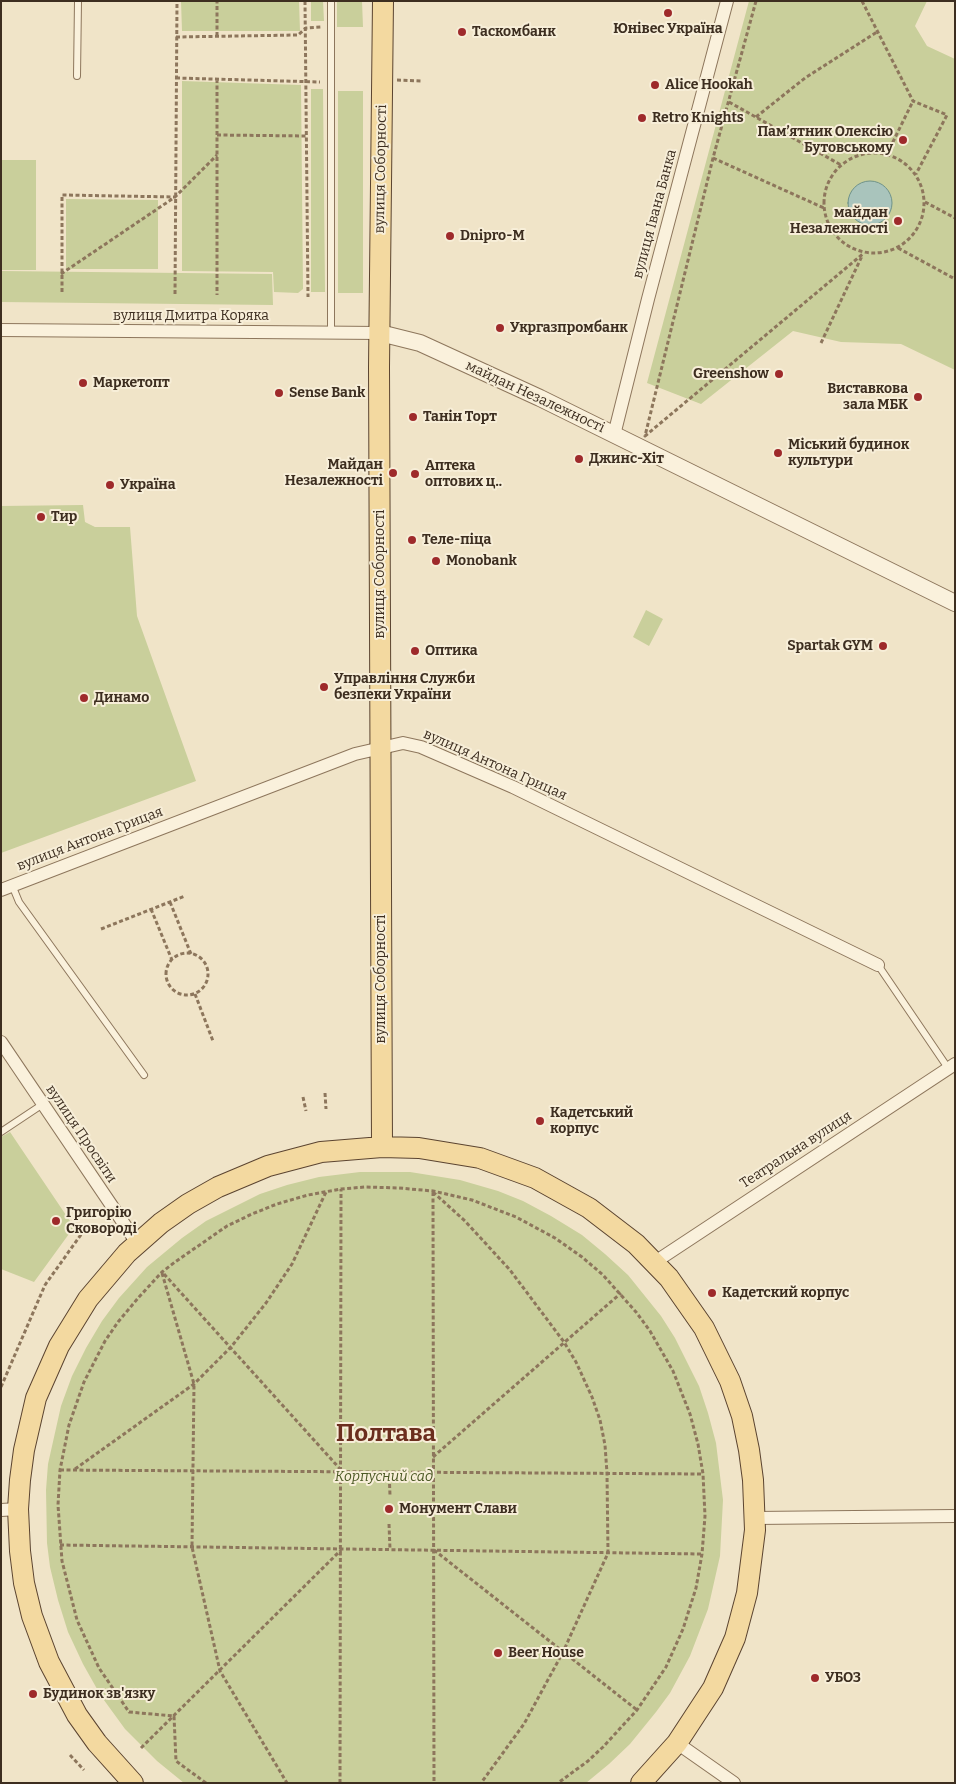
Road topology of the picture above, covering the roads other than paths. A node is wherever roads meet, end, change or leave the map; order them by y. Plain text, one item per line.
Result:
1 (78, 1) edge
2 (330, 1) edge
3 (383, 1) edge
4 (727, 1) edge
5 (78, 76) dead end
6 (1, 330) edge
7 (331, 332) junction
8 (380, 333) junction
9 (614, 435) junction
10 (955, 603) edge
11 (380, 747) junction
12 (6, 887) edge
13 (878, 965) joint
14 (1, 1042) edge
15 (951, 1066) edge
16 (144, 1075) dead end
17 (43, 1104) junction
18 (1, 1132) edge
19 (382, 1147) junction
20 (137, 1243) junction
21 (655, 1262) junction
22 (10, 1510) edge
23 (955, 1516) edge
24 (755, 1518) junction
25 (678, 1743) junction
26 (131, 1782) edge
27 (641, 1783) edge
28 (734, 1783) edge

1 - 5 lane
2 - 7 lane
3 - 8 main road, вулиця Соборності
4 - 9 street, вулиця Івана Банка
6 - 7 street, вулиця Дмитра Коряка
7 - 8 street, вулиця Дмитра Коряка
8 - 9 street, майдан Незалежності
8 - 11 main road, вулиця Соборності
9 - 10 street, майдан Незалежності
11 - 12 street, вулиця Антона Грицая
11 - 13 street, вулиця Антона Грицая
11 - 19 main road, вулиця Соборності
12 - 16 lane
13 - 15 lane
14 - 17 street, вулиця Просвіти
15 - 21 street, Театральна вулиця
17 - 18 lane
17 - 20 street, вулиця Просвіти
19 - 20 main road
19 - 21 main road
20 - 22 main road
21 - 24 main road
22 - 26 main road
23 - 24 street
24 - 25 main road
25 - 27 main road
25 - 28 street

